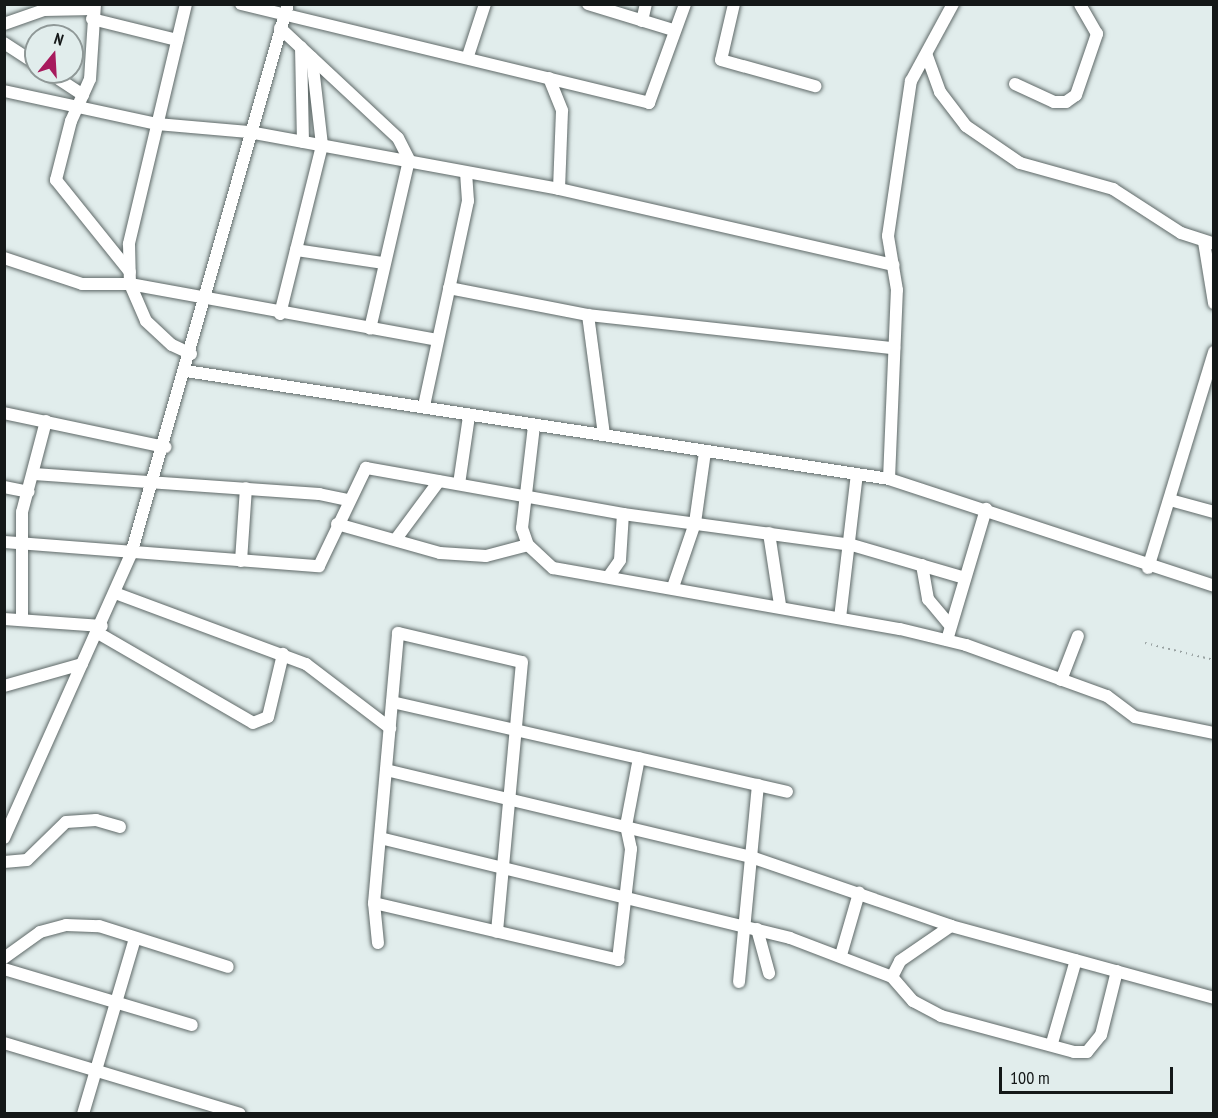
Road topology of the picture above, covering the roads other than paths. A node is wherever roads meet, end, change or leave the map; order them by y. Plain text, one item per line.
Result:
1 (186, 4) edge
2 (241, 4) edge
3 (484, 4) edge
4 (588, 4) edge
5 (646, 4) edge
6 (685, 4) edge
7 (734, 4) edge
8 (939, 4) edge
9 (1080, 4) edge
10 (953, 6) edge
11 (286, 9) edge
12 (94, 11) edge
13 (642, 21) junction
14 (4, 24) edge
15 (280, 28) junction
16 (673, 30) junction
17 (177, 40) junction
18 (4, 43) edge
19 (301, 47) junction
20 (24, 56) edge
21 (468, 56) junction
22 (927, 56) junction
23 (312, 58) junction
24 (549, 78) junction
25 (61, 84) edge
26 (1015, 84) dead end
27 (815, 86) dead end
28 (4, 91) edge
29 (80, 101) junction
30 (157, 124) junction
31 (249, 132) junction
32 (303, 142) junction
33 (322, 145) junction
34 (409, 160) junction
35 (466, 173) junction
36 (559, 189) junction
37 (1209, 243) edge
38 (296, 250) junction
39 (4, 258) edge
40 (383, 263) junction
41 (893, 265) junction
42 (130, 278) junction
43 (448, 288) junction
44 (206, 298) junction
45 (1214, 303) edge
46 (280, 314) junction
47 (588, 315) junction
48 (370, 329) junction
49 (437, 340) junction
50 (894, 348) junction
51 (1214, 352) edge
52 (191, 354) junction
53 (186, 371) junction
54 (424, 406) junction
55 (4, 412) edge
56 (469, 416) junction
57 (46, 422) junction
58 (534, 426) junction
59 (604, 435) junction
60 (165, 447) junction
61 (705, 452) junction
62 (34, 474) junction
63 (857, 474) junction
64 (889, 479) junction
65 (439, 481) junction
66 (153, 484) junction
67 (459, 484) junction
68 (4, 487) edge
69 (246, 488) junction
70 (29, 492) junction
71 (524, 496) junction
72 (348, 500) junction
73 (1170, 500) junction
74 (986, 509) junction
75 (1214, 512) edge
76 (623, 514) junction
77 (694, 523) junction
78 (337, 524) junction
79 (770, 533) junction
80 (396, 539) junction
81 (4, 542) edge
82 (25, 542) junction
83 (852, 545) junction
84 (528, 546) junction
85 (131, 554) junction
86 (241, 561) junction
87 (922, 565) junction
88 (1148, 568) junction
89 (609, 576) junction
90 (965, 578) junction
91 (1214, 586) edge
92 (673, 587) junction
93 (115, 593) junction
94 (780, 605) junction
95 (840, 618) junction
96 (4, 619) edge
97 (22, 620) junction
98 (951, 626) junction
99 (100, 629) junction
100 (1078, 636) dead end
101 (947, 640) junction
102 (284, 654) junction
103 (82, 664) junction
104 (1061, 680) junction
105 (4, 686) edge
106 (392, 702) junction
107 (390, 728) junction
108 (514, 729) junction
109 (1214, 733) edge
110 (639, 758) junction
111 (386, 770) junction
112 (758, 785) junction
113 (787, 792) dead end
114 (506, 799) junction
115 (626, 826) junction
116 (120, 827) dead end
117 (4, 838) edge
118 (380, 838) junction
119 (754, 858) junction
120 (4, 862) edge
121 (501, 866) junction
122 (859, 893) junction
123 (623, 896) junction
124 (374, 903) junction
125 (951, 926) junction
126 (752, 928) junction
127 (497, 932) junction
128 (135, 939) junction
129 (378, 943) dead end
130 (840, 955) junction
131 (4, 958) edge
132 (1076, 960) junction
133 (228, 967) dead end
134 (4, 969) edge
135 (1117, 971) junction
136 (769, 973) dead end
137 (892, 977) junction
138 (739, 982) dead end
139 (1214, 998) edge
140 (117, 1002) junction
141 (192, 1025) dead end
142 (4, 1043) edge
143 (1052, 1043) junction
144 (96, 1071) junction
145 (83, 1113) edge
146 (240, 1113) edge

1 - 17 street
2 - 11 street
3 - 21 street
4 - 13 street
5 - 13 street
6 - 16 street
7 - 27 street
8 - 10 street
9 - 26 street
10 - 22 street
11 - 15 street
11 - 21 street
12 - 14 street
12 - 17 street
12 - 29 street
13 - 16 street
15 - 19 street
15 - 31 street
16 - 24 street
17 - 30 street
18 - 20 street
19 - 23 street
19 - 32 street
21 - 24 street
22 - 37 street
22 - 41 street
23 - 33 street
23 - 34 street
24 - 36 street
25 - 29 street
28 - 29 street
29 - 30 street
29 - 42 street
30 - 31 street
30 - 42 street
31 - 32 street
31 - 44 street
32 - 33 street
33 - 34 street
33 - 38 street
34 - 35 street
34 - 40 street
35 - 36 street
35 - 43 street
36 - 41 street
37 - 45 street
38 - 40 street
38 - 46 street
39 - 42 street
40 - 48 street
41 - 50 street
42 - 44 street
42 - 52 street
43 - 47 street
43 - 49 street
44 - 46 street
44 - 52 street
46 - 48 street
47 - 50 street
47 - 59 street
48 - 49 street
49 - 54 street
50 - 64 street
51 - 73 street
52 - 53 street
53 - 54 street
53 - 60 street
54 - 56 street
55 - 57 street
56 - 58 street
56 - 67 street
57 - 60 street
57 - 62 street
58 - 59 street
58 - 71 street
59 - 61 street
60 - 66 street
61 - 63 street
61 - 77 street
62 - 66 street
62 - 70 street
63 - 64 street
63 - 83 street
64 - 74 street
65 - 67 street
65 - 72 street
65 - 80 street
66 - 69 street
66 - 85 street
67 - 71 street
68 - 70 street
69 - 72 street
69 - 86 street
70 - 82 street
71 - 76 street
71 - 84 street
72 - 78 street
73 - 75 street
73 - 88 street
74 - 88 street
74 - 90 street
76 - 77 street
76 - 89 street
77 - 79 street
77 - 92 street
78 - 80 street
78 - 86 street
79 - 83 street
79 - 94 street
80 - 84 street
81 - 82 street
82 - 85 street
82 - 97 street
83 - 87 street
83 - 95 street
84 - 89 street
85 - 86 street
85 - 93 street
87 - 90 street
87 - 98 street
88 - 91 street
89 - 92 street
90 - 98 street
92 - 94 street
93 - 99 street
93 - 102 street
94 - 95 street
95 - 101 street
96 - 97 street
97 - 99 street
98 - 101 street
99 - 102 street
99 - 103 street
100 - 104 street
101 - 104 street
102 - 107 street
103 - 105 street
103 - 117 street
104 - 109 street
106 - 107 street
106 - 108 street
106 - 108 street
107 - 111 street
108 - 110 street
108 - 114 street
110 - 112 street
110 - 115 street
111 - 114 street
111 - 118 street
112 - 113 street
112 - 119 street
114 - 115 street
114 - 121 street
115 - 119 street
115 - 123 street
116 - 120 street
118 - 121 street
118 - 124 street
119 - 122 street
119 - 126 street
121 - 123 street
121 - 127 street
122 - 125 street
122 - 130 street
123 - 126 street
123 - 127 street
124 - 127 street
124 - 129 street
125 - 132 street
125 - 137 street
126 - 130 street
126 - 136 street
126 - 138 street
128 - 131 street
128 - 133 street
128 - 140 street
130 - 137 street
132 - 135 street
132 - 143 street
134 - 140 street
135 - 139 street
135 - 143 street
137 - 143 street
140 - 141 street
140 - 144 street
142 - 144 street
144 - 145 street
144 - 146 street

